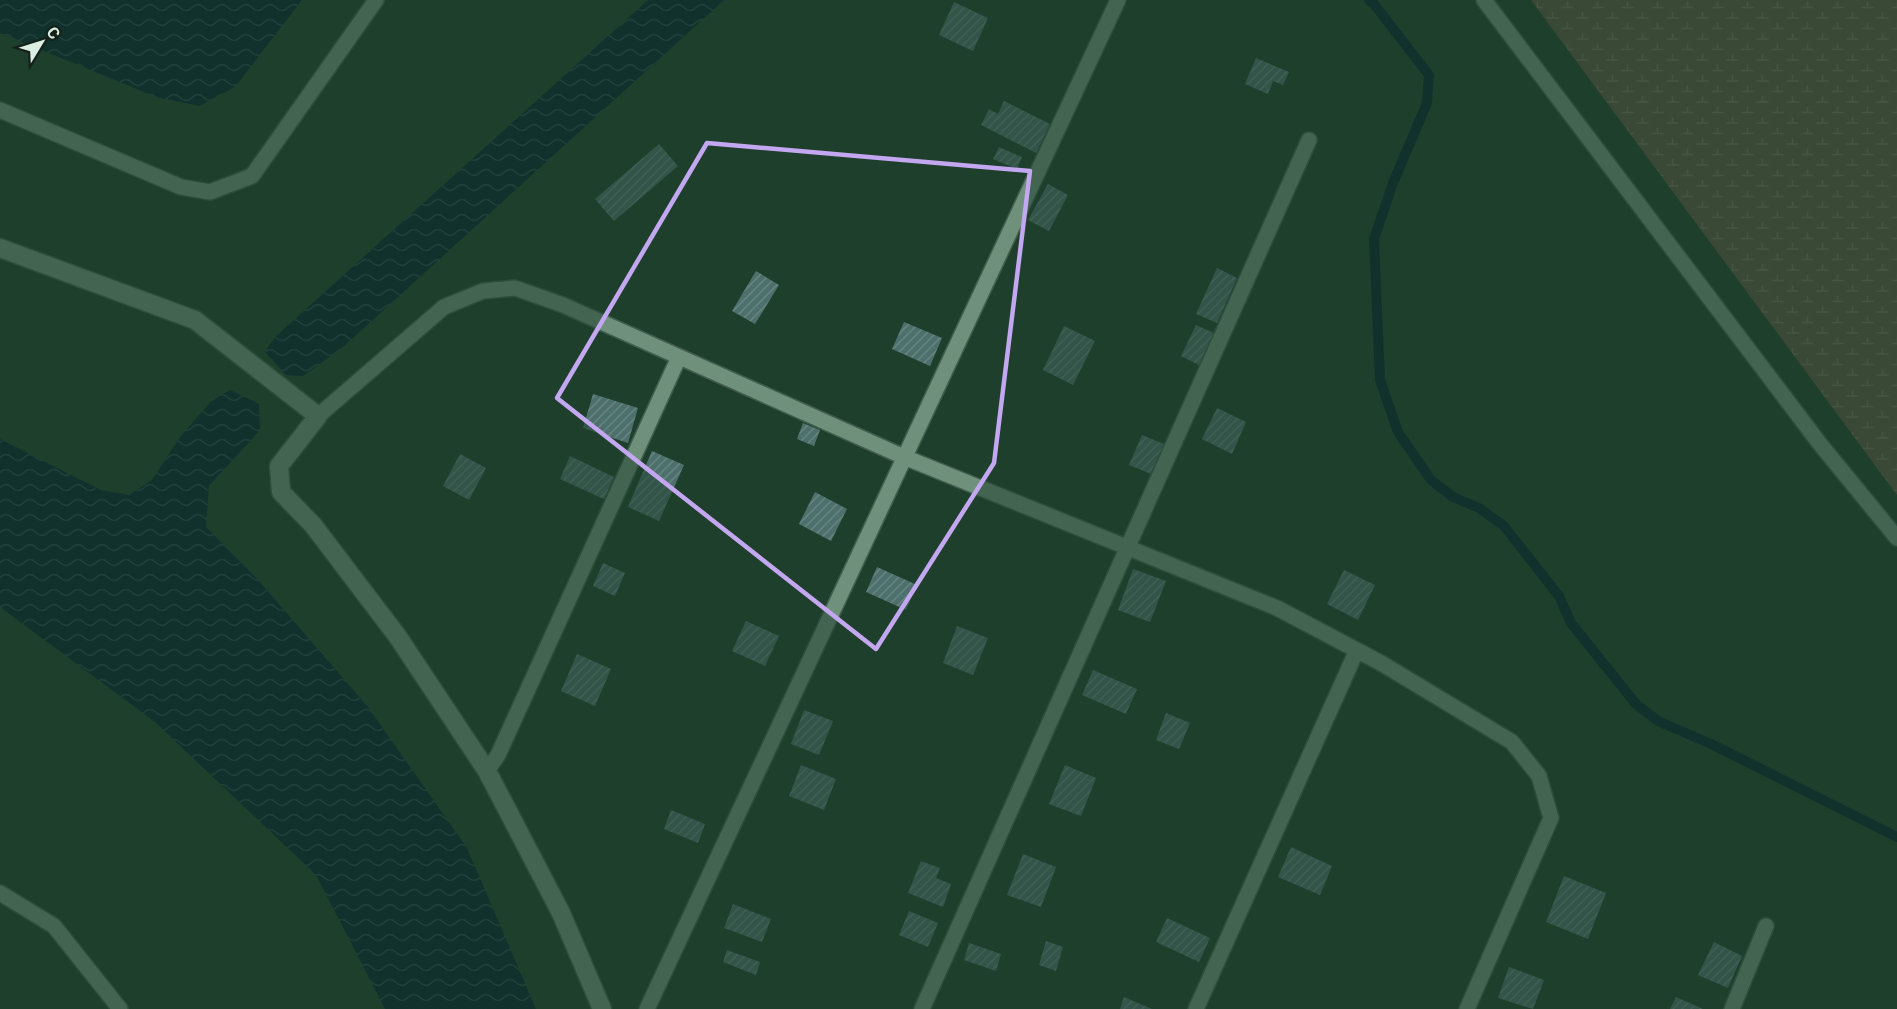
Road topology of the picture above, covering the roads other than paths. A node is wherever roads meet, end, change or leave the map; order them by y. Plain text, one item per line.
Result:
1 (376, 0) edge
2 (1118, 0) edge
3 (1484, 0) edge
4 (0, 110) edge
5 (1309, 140) dead end
6 (0, 248) edge
7 (679, 357) junction
8 (318, 416) junction
9 (904, 457) junction
10 (1897, 538) edge
11 (1127, 547) junction
12 (1357, 650) junction
13 (487, 771) junction
14 (0, 893) edge
15 (1766, 927) dead end
16 (120, 1009) edge
17 (602, 1009) edge
18 (647, 1009) edge
19 (922, 1009) edge
20 (1196, 1009) edge
21 (1467, 1009) edge
22 (1732, 1009) edge

1 - 4 lane
2 - 9 lane
3 - 10 lane
5 - 11 lane
6 - 8 street
7 - 8 lane
7 - 9 lane
7 - 13 lane
8 - 13 street
9 - 11 lane
9 - 18 lane
11 - 12 lane
11 - 19 lane
12 - 20 lane
12 - 21 lane
13 - 17 street
14 - 16 lane
15 - 22 lane

